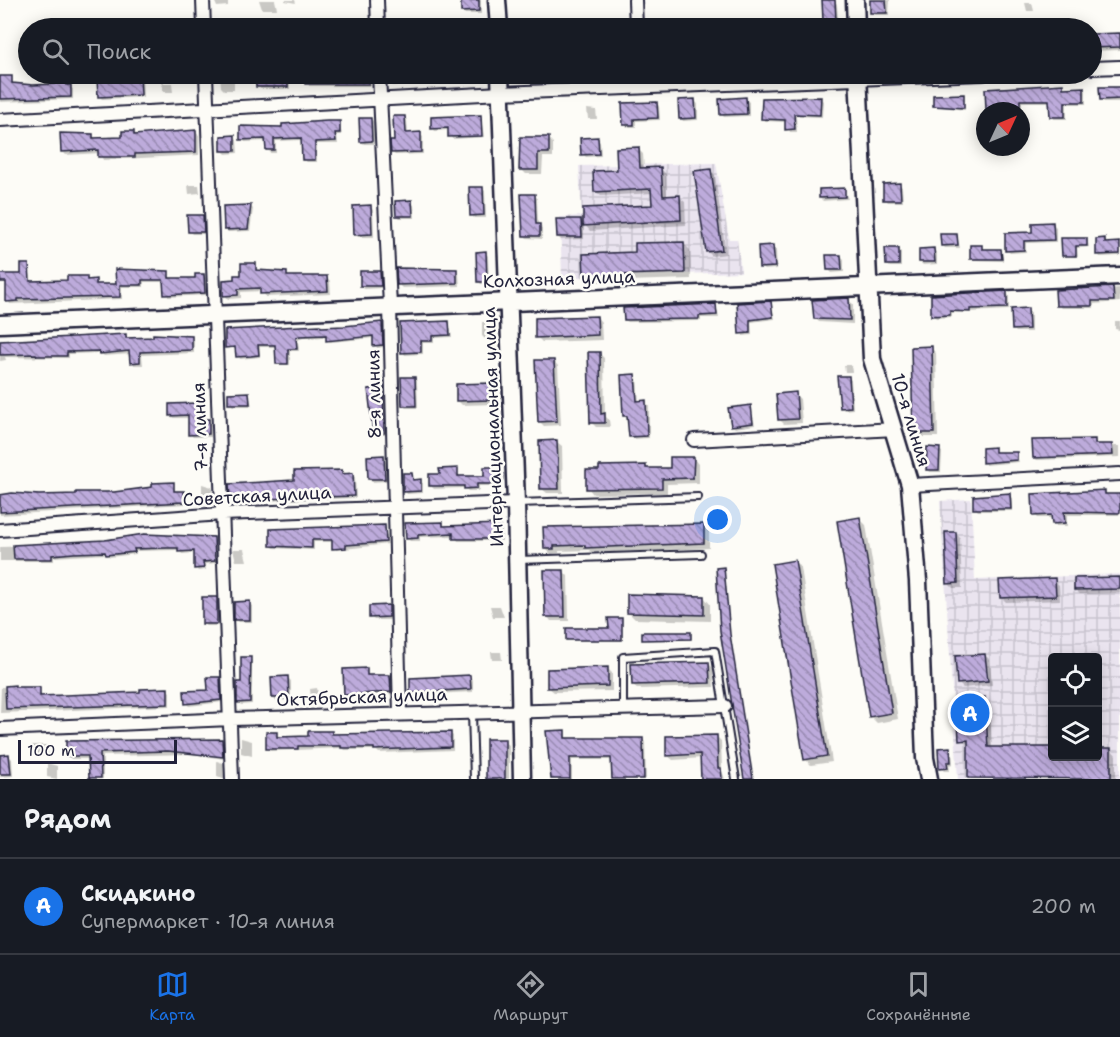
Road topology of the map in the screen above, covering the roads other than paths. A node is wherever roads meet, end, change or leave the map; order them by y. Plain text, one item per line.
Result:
1 (204, 0) edge
2 (377, 0) edge
3 (497, 0) edge
4 (635, 0) edge
5 (855, 0) edge
6 (204, 18) edge
7 (378, 18) edge
8 (498, 18) edge
9 (636, 18) edge
10 (856, 18) edge
11 (1120, 67) edge
12 (1102, 68) edge
13 (206, 84) edge
14 (379, 84) edge
15 (501, 84) edge
16 (639, 84) edge
17 (712, 84) edge
18 (858, 84) edge
19 (639, 88) junction
20 (501, 93) junction
21 (380, 100) junction
22 (207, 110) junction
23 (0, 120) edge
24 (1120, 276) edge
25 (866, 286) junction
26 (509, 301) junction
27 (390, 306) junction
28 (214, 315) junction
29 (0, 324) edge
30 (895, 429) junction
31 (694, 440) dead end
32 (1120, 474) edge
33 (910, 485) junction
34 (698, 497) dead end
35 (516, 503) junction
36 (395, 508) junction
37 (222, 514) junction
38 (0, 530) edge
39 (701, 555) dead end
40 (517, 560) junction
41 (725, 705) junction
42 (623, 708) junction
43 (520, 711) junction
44 (472, 712) junction
45 (400, 714) junction
46 (231, 719) junction
47 (0, 729) edge
48 (232, 779) edge
49 (474, 779) edge
50 (522, 779) edge
51 (736, 779) edge
52 (928, 779) edge

1 - 6 street
2 - 7 street
3 - 8 street
4 - 9 street
5 - 10 street
11 - 12 street
13 - 22 street, 7-я линия
14 - 21 street, 8-я линия
15 - 20 street, Интернациональная улица
16 - 19 street
17 - 19 street
18 - 25 street, 10-я линия
19 - 20 street
20 - 21 street
20 - 26 street, Интернациональная улица
21 - 22 street
21 - 27 street, 8-я линия
22 - 23 street
22 - 28 street, 7-я линия
24 - 25 street, Колхозная улица
25 - 26 street, Колхозная улица
25 - 30 street, 10-я линия
26 - 27 street, Колхозная улица
26 - 35 street, Интернациональная улица
27 - 28 street, Колхозная улица
27 - 36 street, 8-я линия
28 - 29 street, Колхозная улица
28 - 37 street, 7-я линия
30 - 31 street
30 - 33 street, 10-я линия
32 - 33 street
33 - 52 street, 10-я линия
34 - 35 lane
35 - 36 street, Советская улица
35 - 40 street, Интернациональная улица
36 - 37 street, Советская улица
36 - 45 street, 8-я линия
37 - 38 street, Советская улица
37 - 46 street, 7-я линия
39 - 40 lane
40 - 43 street, Интернациональная улица
41 - 42 street, Октябрьская улица
41 - 42 lane
41 - 51 lane
42 - 43 street, Октябрьская улица
43 - 44 street, Октябрьская улица
43 - 50 street, Интернациональная улица
44 - 45 street, Октябрьская улица
44 - 49 lane
45 - 46 street, Октябрьская улица
46 - 47 street, Октябрьская улица
46 - 48 street, 7-я линия

